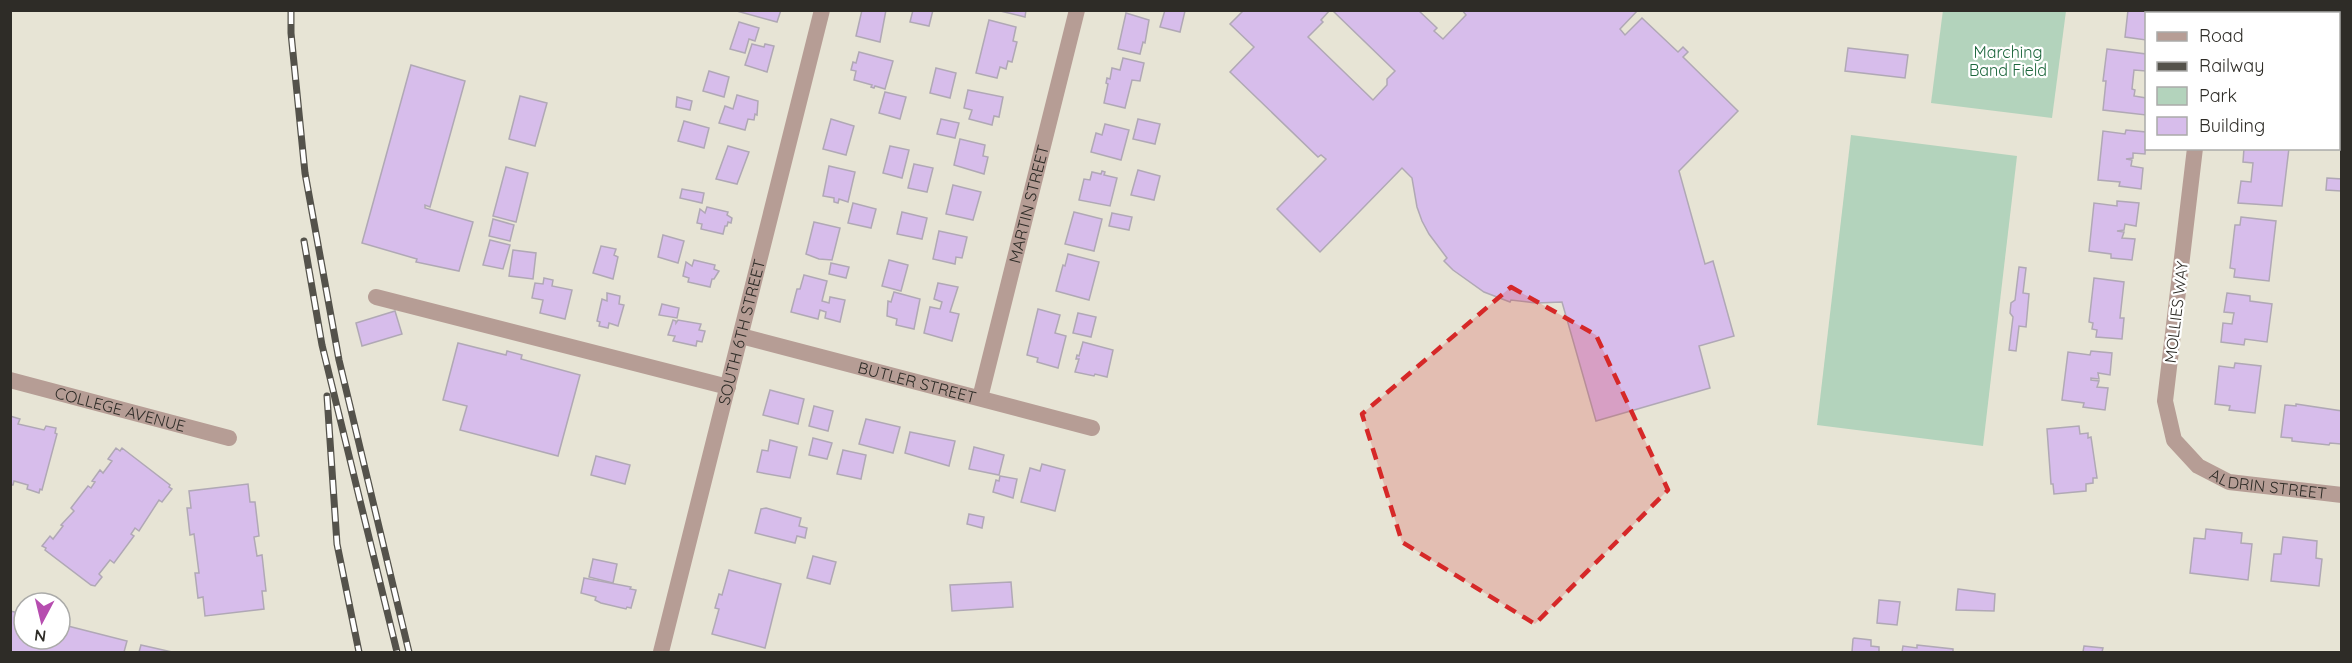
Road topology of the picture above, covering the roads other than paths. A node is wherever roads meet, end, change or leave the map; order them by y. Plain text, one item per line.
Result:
1 (822, 10) edge
2 (1077, 10) edge
3 (2195, 150) edge
4 (376, 297) dead end
5 (741, 336) junction
6 (10, 380) edge
7 (728, 387) junction
8 (980, 398) junction
9 (1092, 428) dead end
10 (229, 438) dead end
11 (2198, 466) joint
12 (2342, 495) edge
13 (662, 652) edge

1 - 5 street, SOUTH 6TH STREET
2 - 8 street, MARTIN STREET
3 - 11 street, MOLLIES WAY
4 - 7 street
5 - 7 street, SOUTH 6TH STREET
5 - 8 street, BUTLER STREET
6 - 10 street, COLLEGE AVENUE
7 - 13 street, SOUTH 6TH STREET
8 - 9 street, BUTLER STREET
11 - 12 street, ALDRIN STREET

